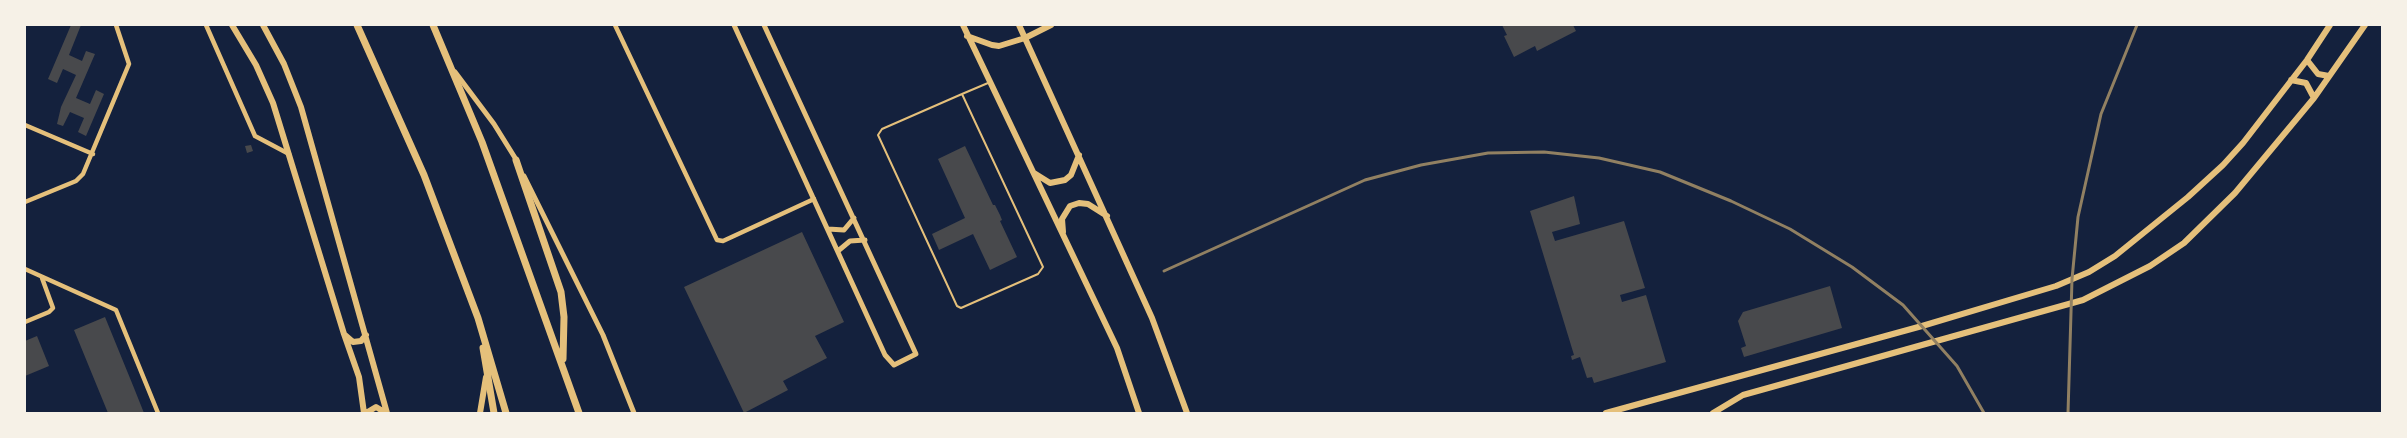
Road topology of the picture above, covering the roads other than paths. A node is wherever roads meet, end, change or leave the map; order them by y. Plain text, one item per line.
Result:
1 (116, 25) edge
2 (206, 25) edge
3 (232, 25) edge
4 (263, 25) edge
5 (357, 25) edge
6 (433, 25) edge
7 (615, 25) edge
8 (734, 25) edge
9 (764, 25) edge
10 (963, 25) edge
11 (1019, 25) edge
12 (1051, 25) edge
13 (2330, 25) edge
14 (2365, 25) edge
15 (967, 36) junction
16 (1025, 38) junction
17 (2307, 60) junction
18 (454, 71) junction
19 (2329, 76) junction
20 (2292, 80) junction
21 (989, 82) junction
22 (962, 94) junction
23 (2314, 98) junction
24 (25, 125) edge
25 (93, 154) junction
26 (289, 154) junction
27 (1079, 155) junction
28 (516, 160) junction
29 (1033, 172) junction
30 (814, 199) junction
31 (25, 202) edge
32 (1108, 217) junction
33 (854, 218) junction
34 (828, 229) junction
35 (1063, 237) junction
36 (865, 240) junction
37 (838, 251) junction
38 (25, 269) edge
39 (42, 277) junction
40 (478, 318) junction
41 (25, 322) edge
42 (344, 334) junction
43 (366, 335) junction
44 (562, 364) junction
45 (487, 373) junction
46 (158, 413) edge
47 (365, 413) edge
48 (386, 413) edge
49 (480, 413) edge
50 (494, 413) edge
51 (506, 413) edge
52 (579, 413) edge
53 (634, 413) edge
54 (1139, 413) edge
55 (1187, 413) edge
56 (1606, 413) edge
57 (1713, 413) edge

1 - 25 street
2 - 26 street
3 - 26 main road
4 - 43 main road
5 - 40 highway
6 - 18 highway
7 - 30 street
8 - 30 street
9 - 33 street
10 - 15 main road
11 - 16 main road
12 - 16 main road
13 - 17 main road
14 - 19 main road
15 - 16 main road
15 - 21 main road
16 - 27 main road
17 - 19 main road
17 - 20 main road
18 - 28 street
18 - 44 highway
19 - 23 main road
20 - 23 main road
20 - 56 main road
21 - 22 lane
21 - 29 main road
22 - 22 lane
23 - 57 main road
24 - 25 street
25 - 31 street
26 - 42 main road
27 - 29 main road
27 - 32 main road
28 - 44 highway
28 - 53 street
29 - 35 main road
30 - 34 street
32 - 35 main road
32 - 55 main road
33 - 34 street
33 - 36 street
34 - 37 street
35 - 54 main road
36 - 37 street
36 - 37 street
38 - 39 street
39 - 41 street
39 - 46 street
40 - 45 highway
40 - 51 highway
42 - 43 main road
42 - 47 main road
43 - 48 main road
44 - 52 highway
45 - 49 main road
45 - 50 highway
47 - 48 main road

